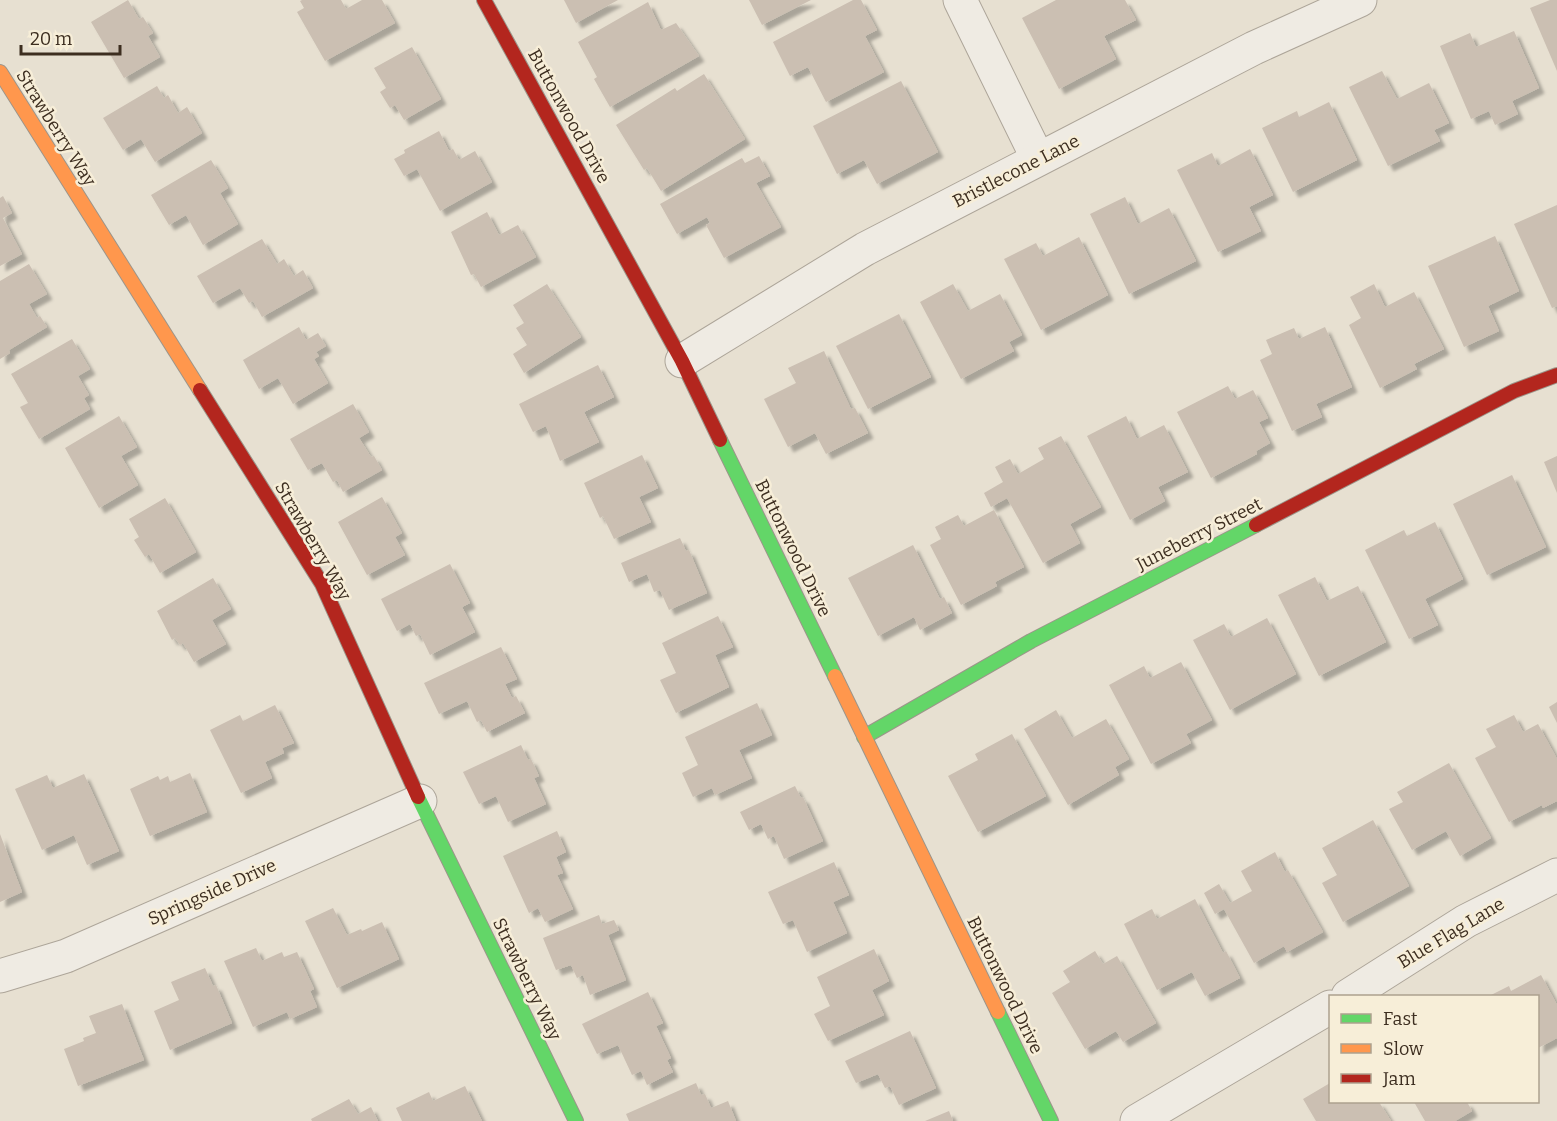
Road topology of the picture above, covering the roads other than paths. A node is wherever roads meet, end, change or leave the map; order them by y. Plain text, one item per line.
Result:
1 (484, 0) edge
2 (960, 0) edge
3 (1360, 0) edge
4 (0, 72) edge
5 (1038, 159) junction
6 (682, 361) junction
7 (1557, 375) edge
8 (864, 737) junction
9 (420, 801) junction
10 (1557, 874) edge
11 (0, 976) edge
12 (1350, 995) edge
13 (1329, 1008) edge
14 (576, 1121) edge
15 (1051, 1121) edge
16 (1137, 1121) edge

1 - 6 street, Buttonwood Drive
2 - 5 street
3 - 5 street, Bristlecone Lane
4 - 9 street, Strawberry Way
5 - 6 street, Bristlecone Lane
6 - 8 street, Buttonwood Drive
7 - 8 street, Juneberry Street
8 - 15 street, Buttonwood Drive
9 - 11 street, Springside Drive
9 - 14 street, Strawberry Way
10 - 12 street, Blue Flag Lane
13 - 16 street

